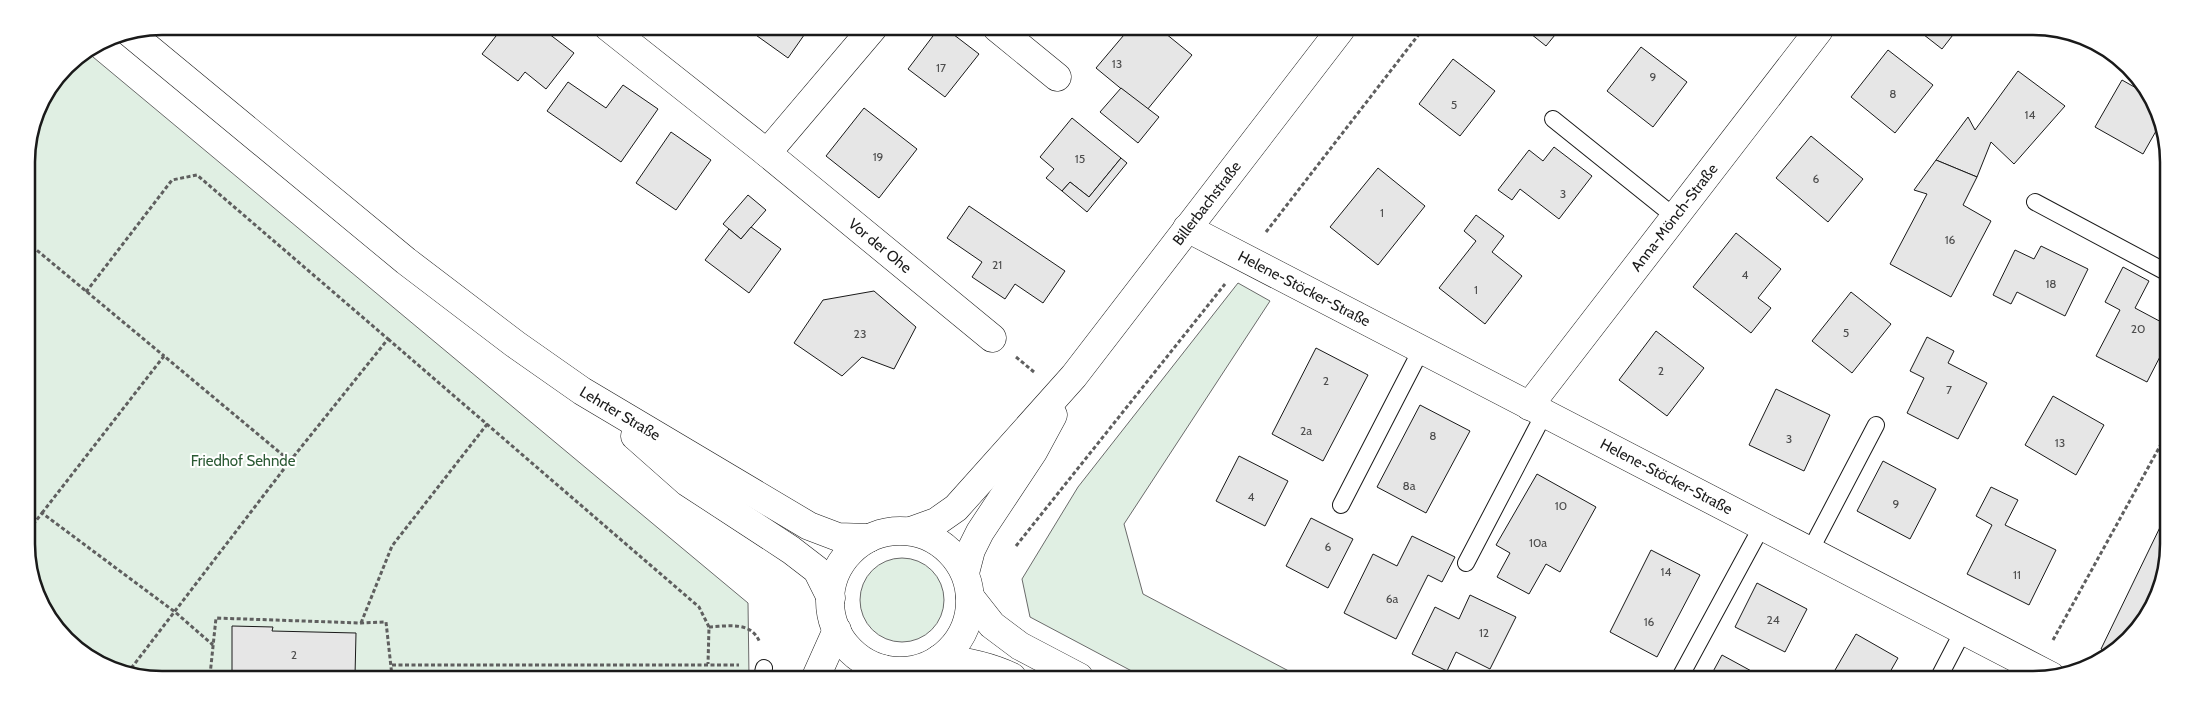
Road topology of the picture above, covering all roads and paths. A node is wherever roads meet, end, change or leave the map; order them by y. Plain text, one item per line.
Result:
1 (618, 35) edge
2 (867, 35) edge
3 (1006, 35) edge
4 (1336, 35) edge
5 (1418, 35) edge
6 (1815, 35) edge
7 (135, 37) edge
8 (1057, 77) dead end
9 (1553, 119) dead end
10 (767, 153) junction
11 (2036, 202) dead end
12 (1675, 217) junction
13 (1187, 228) junction
14 (35, 249) edge
15 (1244, 259) junction
16 (2160, 269) edge
17 (86, 292) junction
18 (992, 338) dead end
19 (388, 339) junction
20 (1421, 350) junction
21 (164, 356) junction
22 (1074, 376) junction
23 (582, 391) junction
24 (1536, 410) junction
25 (488, 423) junction
26 (1876, 426) dead end
27 (2160, 446) edge
28 (290, 461) junction
29 (1341, 505) dead end
30 (42, 513) junction
31 (35, 522) edge
32 (1762, 526) junction
33 (911, 531) junction
34 (869, 538) junction
35 (1016, 546) dead end
36 (1810, 551) junction
37 (1466, 563) dead end
38 (968, 585) junction
39 (830, 598) junction
40 (175, 612) junction
41 (360, 623) junction
42 (709, 627) junction
43 (837, 630) junction
44 (1964, 630) junction
45 (213, 646) junction
46 (940, 659) junction
47 (708, 664) junction
48 (392, 665) junction
49 (132, 668) edge
50 (210, 671) edge
51 (392, 671) edge
52 (760, 671) edge
53 (763, 671) edge
54 (819, 671) edge
55 (874, 671) edge
56 (903, 671) edge
57 (999, 671) edge
58 (1068, 671) edge
59 (1683, 671) edge
60 (1942, 671) edge
61 (2042, 671) edge
62 (2045, 671) edge

1 - 10 street, Vor der Ohe
2 - 10 street
3 - 8 street
4 - 13 street, Billerbachstraße
5 - 15 path
6 - 12 street, Anna-Mönch-Straße
7 - 23 street
9 - 12 lane
10 - 18 street, Vor der Ohe
11 - 16 lane
12 - 24 street, Anna-Mönch-Straße
13 - 15 street, Helene-Stöcker-Straße
13 - 22 street, Billerbachstraße
14 - 17 path
15 - 20 street, Helene-Stöcker-Straße
15 - 35 path
17 - 19 path
17 - 21 path
19 - 25 path
19 - 28 path
20 - 24 street, Helene-Stöcker-Straße
20 - 29 lane
21 - 28 path
21 - 30 path
22 - 33 street, Billerbachstraße
22 - 38 street, Billerbachstraße
23 - 34 street, Lehrter Straße
23 - 39 street, Lehrter Straße
24 - 32 street, Helene-Stöcker-Straße
24 - 37 lane
25 - 41 path
25 - 42 path
26 - 36 lane
27 - 62 path
28 - 40 path
30 - 31 path
30 - 40 path
32 - 36 street, Helene-Stöcker-Straße
32 - 59 lane
33 - 34 street
33 - 38 street
34 - 39 street
36 - 44 street, Helene-Stöcker-Straße
38 - 46 street
38 - 58 street
39 - 43 street
40 - 45 path
40 - 49 path
41 - 45 path
41 - 48 path
42 - 47 path
42 - 53 path
43 - 54 street
43 - 55 street
44 - 60 lane
44 - 61 street, Helene-Stöcker-Straße
45 - 50 path
46 - 56 street
46 - 57 street
47 - 48 path
47 - 52 path
48 - 51 path

